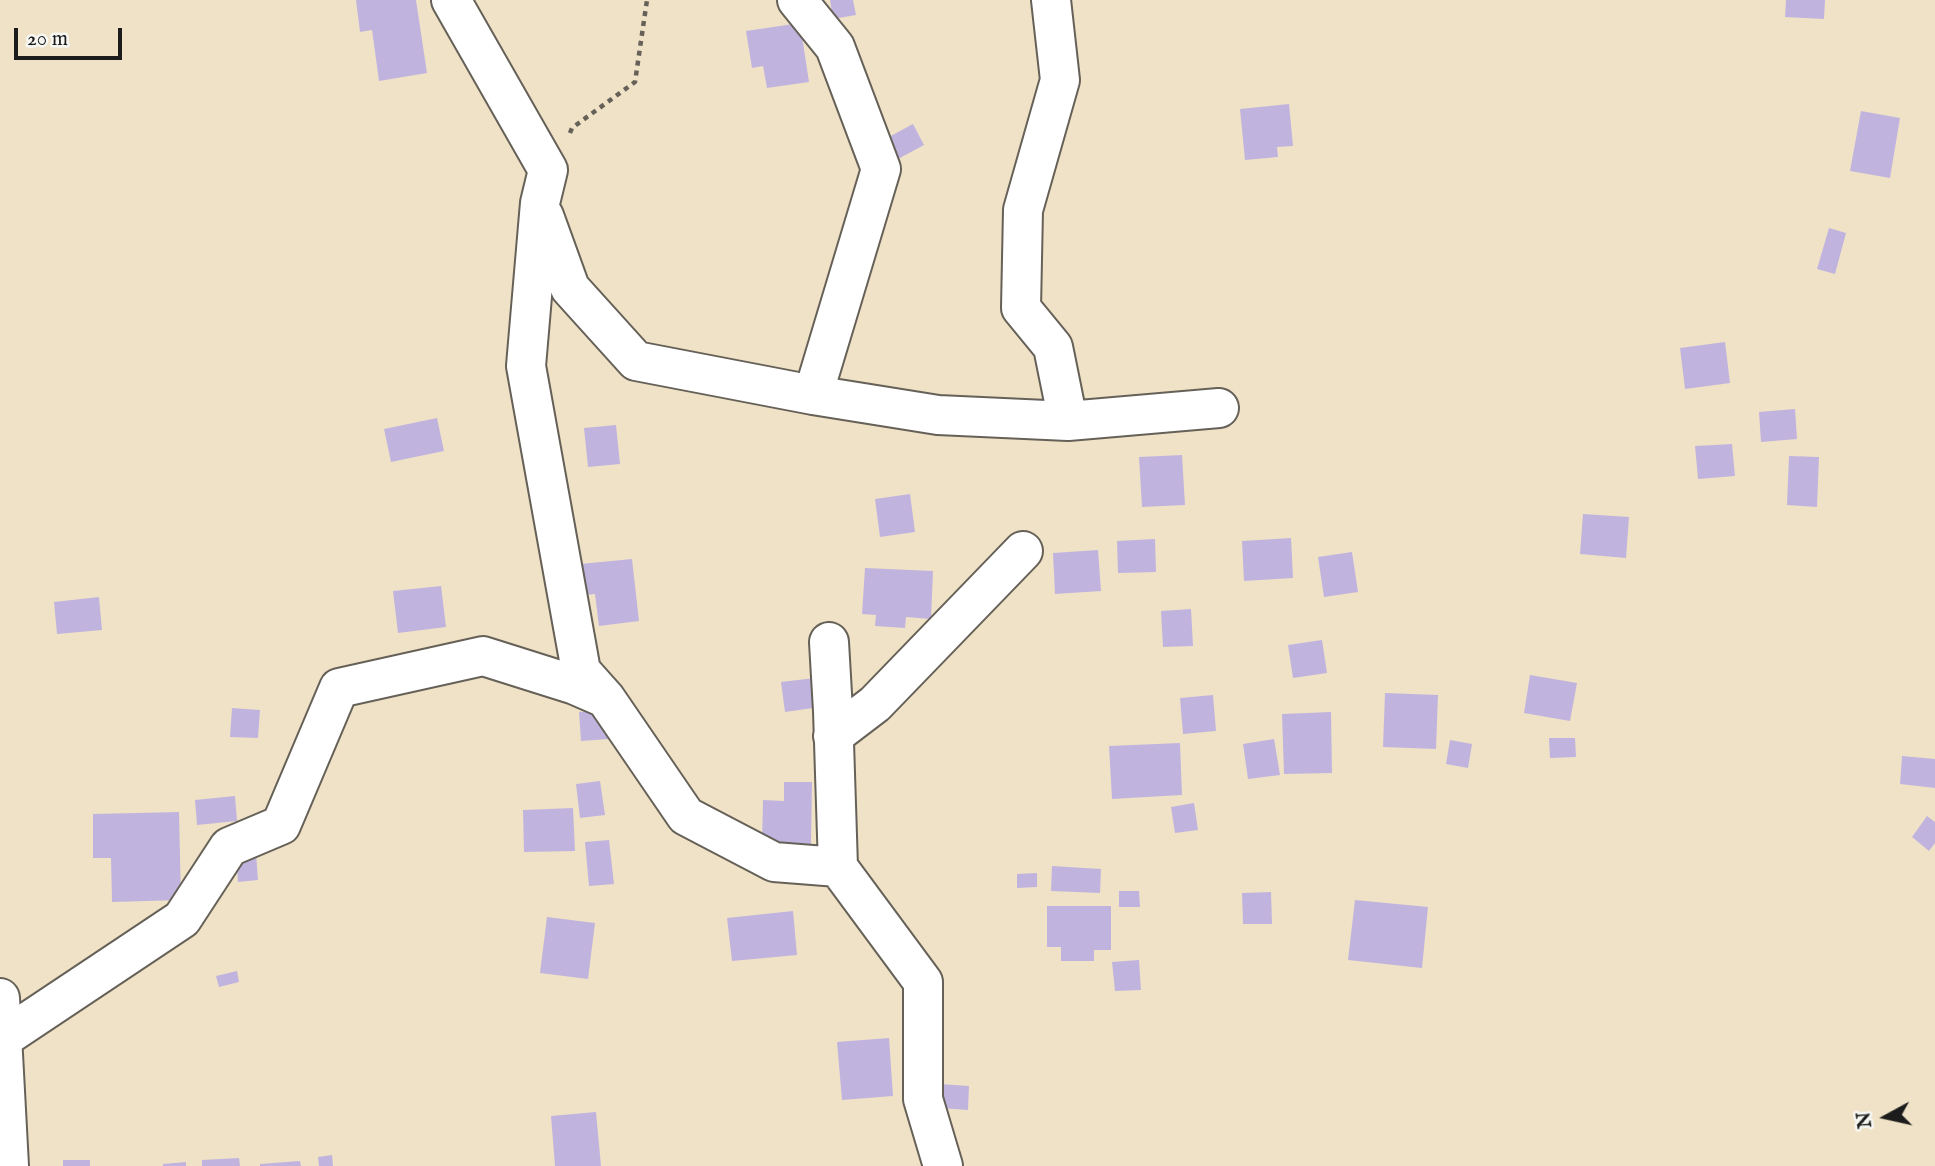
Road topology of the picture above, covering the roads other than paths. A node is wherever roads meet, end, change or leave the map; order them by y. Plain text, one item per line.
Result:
1 (451, 0) edge
2 (797, 0) edge
3 (1051, 0) edge
4 (544, 186) junction
5 (813, 395) junction
6 (1219, 408) dead end
7 (1068, 421) junction
8 (1023, 551) dead end
9 (829, 642) dead end
10 (607, 699) junction
11 (833, 736) junction
12 (838, 867) junction
13 (0, 998) edge
14 (2, 1039) junction
15 (9, 1166) edge
16 (943, 1166) edge

1 - 4 street
2 - 5 street
3 - 7 street
4 - 5 street
4 - 10 street
5 - 7 street
6 - 7 street
8 - 11 street
9 - 11 street
10 - 12 street
10 - 14 street
11 - 12 street
12 - 16 street
13 - 14 street
14 - 15 street

